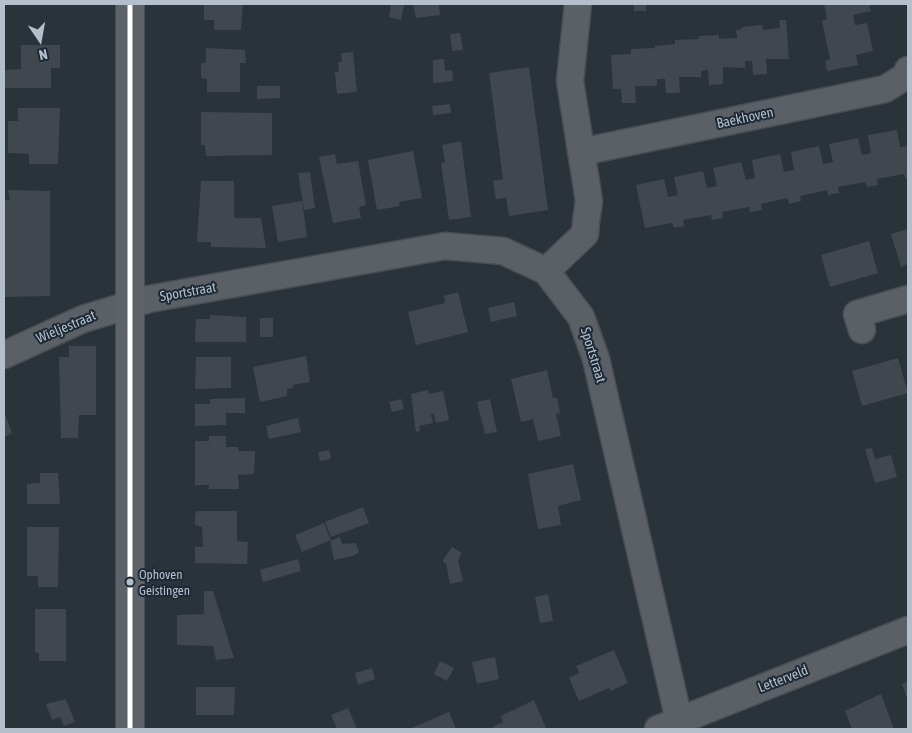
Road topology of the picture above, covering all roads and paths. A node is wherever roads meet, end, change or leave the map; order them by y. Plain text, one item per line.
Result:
1 (130, 4) edge
2 (578, 4) edge
3 (908, 75) edge
4 (581, 152) junction
5 (546, 271) junction
6 (908, 299) edge
7 (129, 305) junction
8 (862, 330) dead end
9 (4, 354) edge
10 (908, 630) edge
11 (669, 725) edge
12 (130, 729) edge

1 - 7 main road
2 - 4 street
3 - 4 street, Baekhoven
4 - 5 street
5 - 7 street, Sportstraat
5 - 11 street, Sportstraat
6 - 8 street
7 - 9 street, Wieljestraat
7 - 12 main road
10 - 11 street, Letterveld

